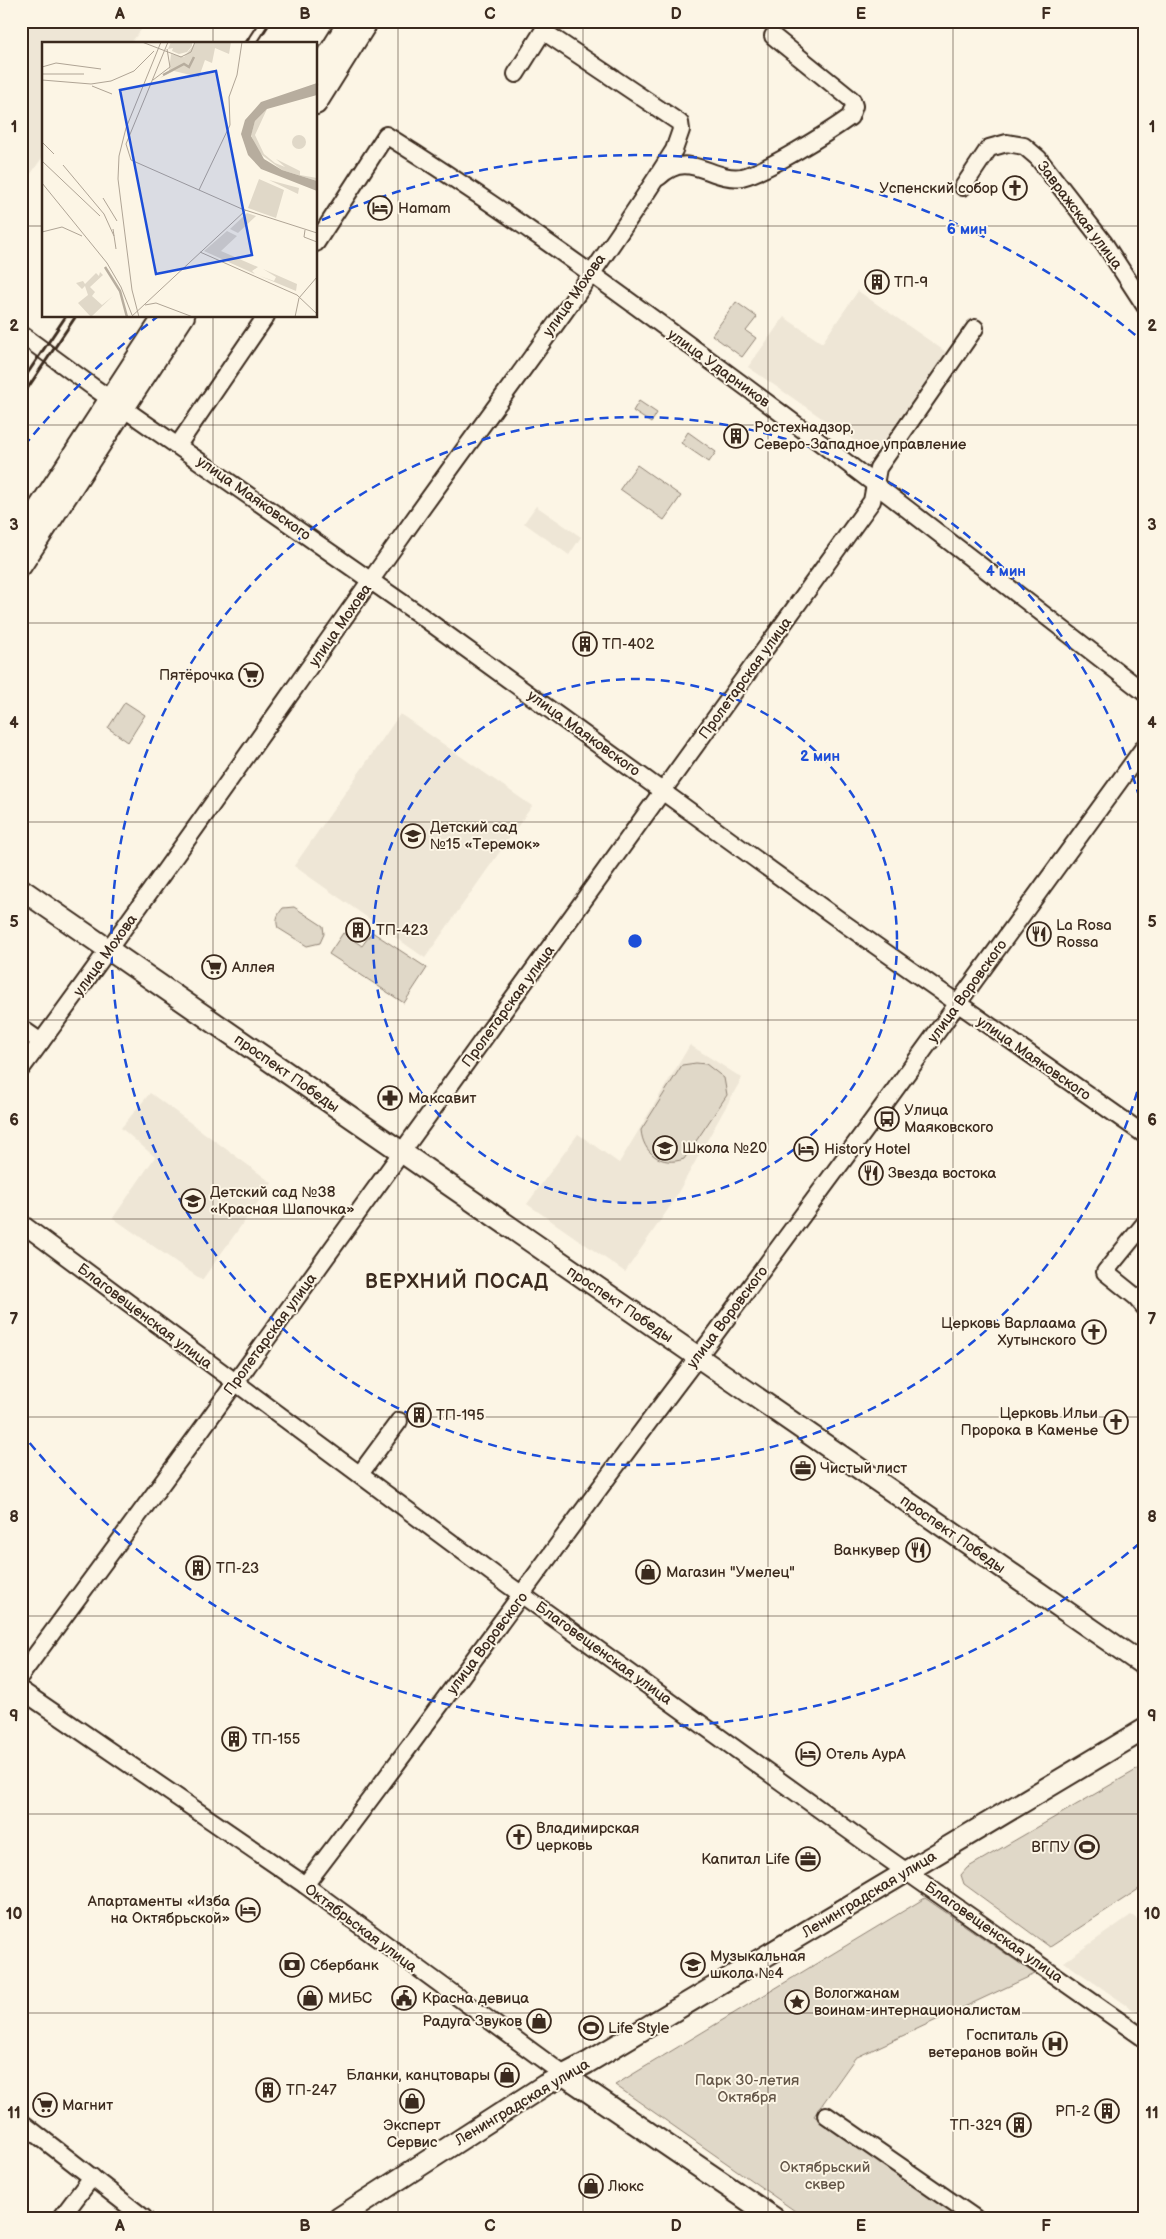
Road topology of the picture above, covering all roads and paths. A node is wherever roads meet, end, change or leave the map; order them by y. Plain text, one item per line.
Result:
1 (349, 21) edge
2 (368, 21) edge
3 (773, 36) dead end
4 (318, 71) edge
5 (516, 74) dead end
6 (318, 101) edge
7 (656, 180) junction
8 (963, 187) dead end
9 (318, 240) edge
10 (590, 273) junction
11 (1145, 306) edge
12 (163, 318) edge
13 (182, 318) edge
14 (265, 318) edge
15 (975, 328) dead end
16 (21, 334) edge
17 (117, 404) junction
18 (178, 445) junction
19 (876, 484) junction
20 (21, 535) edge
21 (21, 566) edge
22 (371, 580) junction
23 (1145, 692) edge
24 (1145, 746) edge
25 (663, 790) junction
26 (21, 890) edge
27 (110, 950) junction
28 (958, 1004) junction
29 (21, 1028) edge
30 (41, 1042) junction
31 (21, 1069) edge
32 (1145, 1135) edge
33 (402, 1153) junction
34 (21, 1223) edge
35 (1145, 1223) edge
36 (1145, 1308) edge
37 (697, 1358) junction
38 (235, 1383) junction
39 (399, 1421) dead end
40 (360, 1474) junction
41 (523, 1595) junction
42 (1145, 1666) edge
43 (21, 1675) edge
44 (21, 1690) edge
45 (1145, 1729) edge
46 (907, 1871) junction
47 (305, 1886) junction
48 (1145, 2039) edge
49 (564, 2075) junction
50 (826, 2115) dead end
51 (21, 2122) edge
52 (92, 2177) junction
53 (61, 2218) edge
54 (144, 2218) edge
55 (339, 2218) edge
56 (774, 2218) edge
57 (975, 2218) edge

1 - 4 main road
2 - 6 main road
3 - 7 street
5 - 7 street, улица Мохова
7 - 10 street, улица Мохова
8 - 11 street, Завражская улица
9 - 10 street, улица Ударников
10 - 19 street, улица Ударников
10 - 22 street, улица Мохова
12 - 17 main road
13 - 17 main road
14 - 18 street
15 - 19 street, Пролетарская улица
16 - 17 street, улица Маяковского
17 - 18 street, улица Маяковского
17 - 20 main road
17 - 21 main road
18 - 22 street, улица Маяковского
19 - 23 street, улица Ударников
19 - 25 street, Пролетарская улица
22 - 25 street, улица Маяковского
22 - 27 street, улица Мохова
24 - 28 street, улица Воровского
25 - 28 street, улица Маяковского
25 - 33 street, Пролетарская улица
26 - 27 main road, проспект Победы
27 - 30 street, улица Мохова
27 - 33 main road, проспект Победы
28 - 32 street, улица Маяковского
28 - 37 street, улица Воровского
29 - 30 street
30 - 31 street, улица Мохова
33 - 37 main road, проспект Победы
33 - 38 street, Пролетарская улица
34 - 38 street, Благовещенская улица
35 - 36 street
37 - 41 street, улица Воровского
37 - 42 main road, проспект Победы
38 - 40 street, Благовещенская улица
38 - 43 street, Пролетарская улица
39 - 40 street
40 - 41 street, Благовещенская улица
41 - 46 street, Благовещенская улица
41 - 47 street, улица Воровского
44 - 47 street, Октябрьская улица
45 - 46 main road, Ленинградская улица
46 - 48 street, Благовещенская улица
46 - 49 main road, Ленинградская улица
47 - 49 street, Октябрьская улица
49 - 55 main road, Ленинградская улица
49 - 56 main road, Октябрьская улица
50 - 57 street
51 - 52 street
52 - 53 street
52 - 54 street

